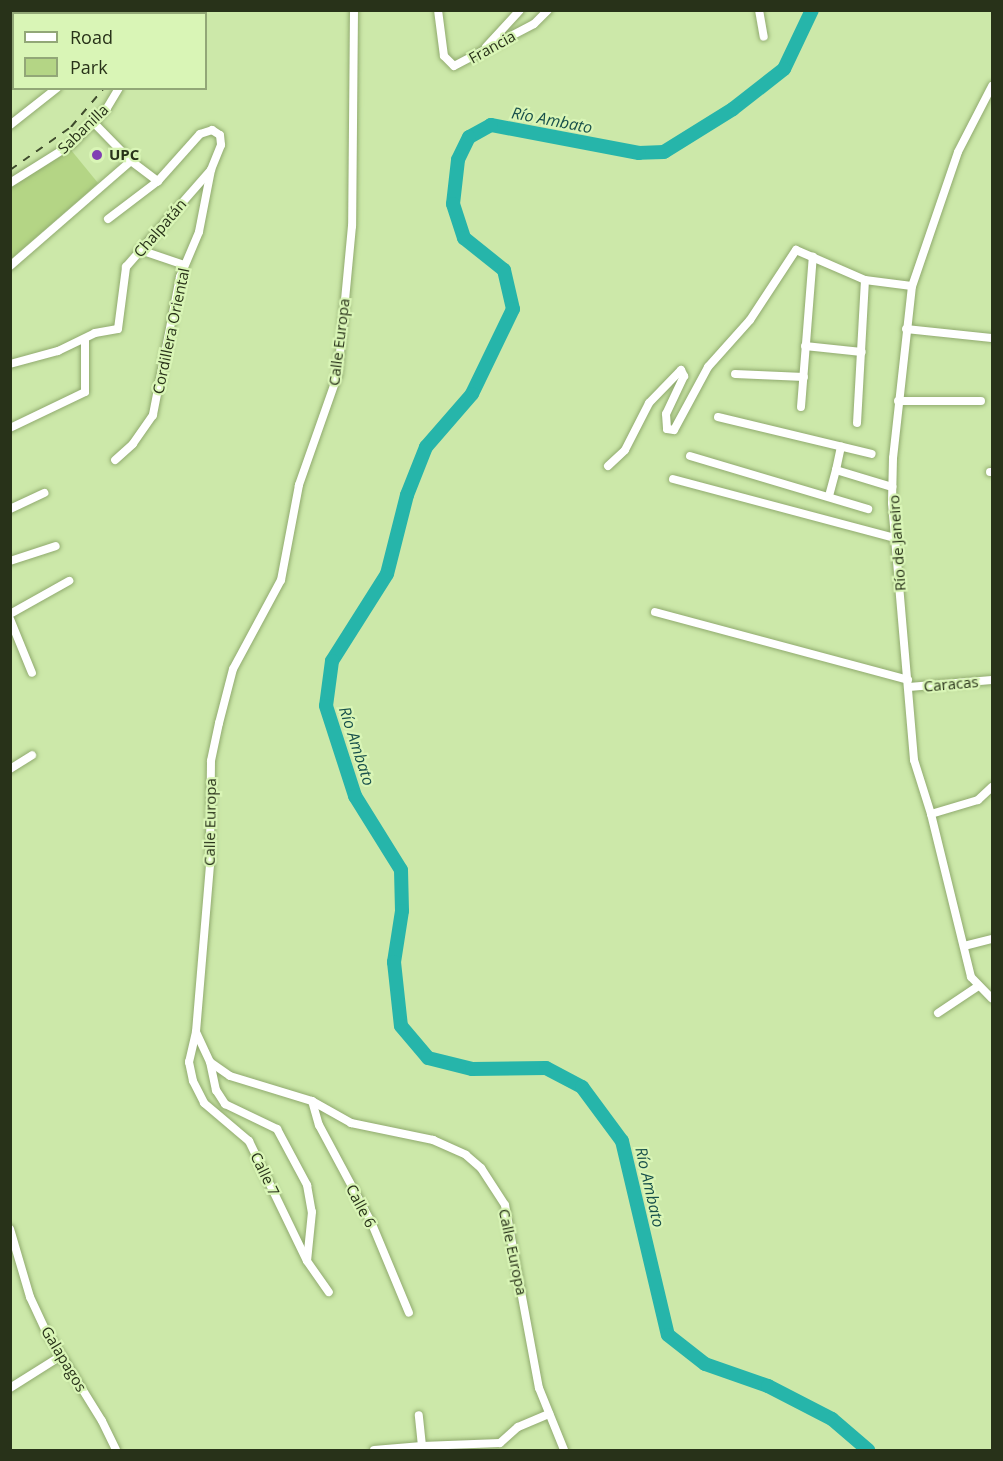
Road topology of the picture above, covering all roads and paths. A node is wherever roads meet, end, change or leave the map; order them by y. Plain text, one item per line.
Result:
1 (354, 10) edge
2 (438, 10) edge
3 (520, 10) edge
4 (548, 10) edge
5 (759, 10) edge
6 (764, 37) dead end
7 (480, 54) junction
8 (993, 86) edge
9 (54, 90) edge
10 (117, 90) edge
11 (93, 122) junction
12 (10, 125) edge
13 (131, 161) junction
14 (211, 170) junction
15 (158, 181) junction
16 (10, 183) edge
17 (108, 219) dead end
18 (140, 250) junction
19 (813, 256) junction
20 (184, 265) junction
21 (10, 266) edge
22 (865, 280) junction
23 (912, 286) junction
24 (906, 329) junction
25 (993, 338) edge
26 (85, 339) junction
27 (806, 346) junction
28 (862, 352) junction
29 (10, 364) edge
30 (735, 374) dead end
31 (804, 377) junction
32 (898, 400) junction
33 (981, 400) dead end
34 (801, 407) dead end
35 (718, 417) dead end
36 (857, 423) dead end
37 (10, 428) edge
38 (840, 447) junction
39 (872, 454) dead end
40 (690, 456) dead end
41 (115, 460) dead end
42 (608, 466) dead end
43 (836, 470) junction
44 (673, 479) dead end
45 (892, 487) junction
46 (45, 494) dead end
47 (829, 496) junction
48 (10, 509) edge
49 (868, 509) dead end
50 (895, 538) junction
51 (56, 546) dead end
52 (10, 561) edge
53 (69, 581) dead end
54 (655, 612) dead end
55 (10, 615) edge
56 (10, 619) edge
57 (32, 674) dead end
58 (993, 680) edge
59 (908, 684) junction
60 (32, 755) dead end
61 (10, 769) edge
62 (993, 787) edge
63 (931, 814) junction
64 (993, 939) edge
65 (964, 946) junction
66 (977, 987) junction
67 (993, 999) edge
68 (938, 1013) dead end
69 (196, 1032) junction
70 (210, 1062) junction
71 (312, 1101) junction
72 (10, 1229) edge
73 (14, 1252) edge
74 (307, 1262) junction
75 (329, 1292) dead end
76 (409, 1313) dead end
77 (59, 1357) junction
78 (10, 1388) edge
79 (549, 1414) junction
80 (419, 1415) dead end
81 (422, 1446) junction
82 (116, 1450) edge
83 (374, 1450) edge
84 (564, 1450) edge

1 - 69 street, Calle Europa
2 - 7 street, Francia
3 - 7 street
4 - 7 street, Francia
5 - 6 street
8 - 23 street, Río de Janeiro
9 - 12 street
10 - 11 street, Sabanilla
11 - 13 street
11 - 16 street, Sabanilla
13 - 15 street
13 - 21 street
14 - 15 street, Cordillera Oriental
14 - 18 street, Chalpatán
14 - 20 street, Cordillera Oriental
15 - 17 street
18 - 20 street
18 - 26 street, Chalpatán
19 - 22 street
19 - 27 street
19 - 42 street
20 - 41 street, Cordillera Oriental
22 - 23 street
22 - 28 street
23 - 24 street, Río de Janeiro
24 - 25 street
24 - 32 street, Río de Janeiro
26 - 29 street
26 - 37 street
27 - 28 street
27 - 31 street
28 - 36 street
30 - 31 street
31 - 34 street
32 - 33 street
32 - 45 street, Río de Janeiro
35 - 38 street
38 - 39 street
38 - 43 street
40 - 47 street
43 - 45 street
43 - 47 street
44 - 50 street
45 - 50 street, Río de Janeiro
46 - 48 street
47 - 49 street
50 - 59 street, Río de Janeiro
51 - 52 street
53 - 55 street
54 - 59 street, Caracas
56 - 57 street
58 - 59 street, Caracas
59 - 63 street, Río de Janeiro
60 - 61 street
62 - 63 street
63 - 65 street, Río de Janeiro
64 - 65 street
65 - 66 street, Río de Janeiro
66 - 67 street
66 - 68 street
69 - 70 street, Calle Europa
69 - 74 street, Calle 7
70 - 71 street, Calle Europa
70 - 74 street
71 - 76 street, Calle 6
71 - 79 street, Calle Europa
72 - 73 street, Galapagos
73 - 77 street, Galapagos
74 - 75 street, Calle 7
77 - 78 street
77 - 82 street, Galapagos
79 - 81 street
79 - 84 street, Calle Europa
80 - 81 street
81 - 83 street

